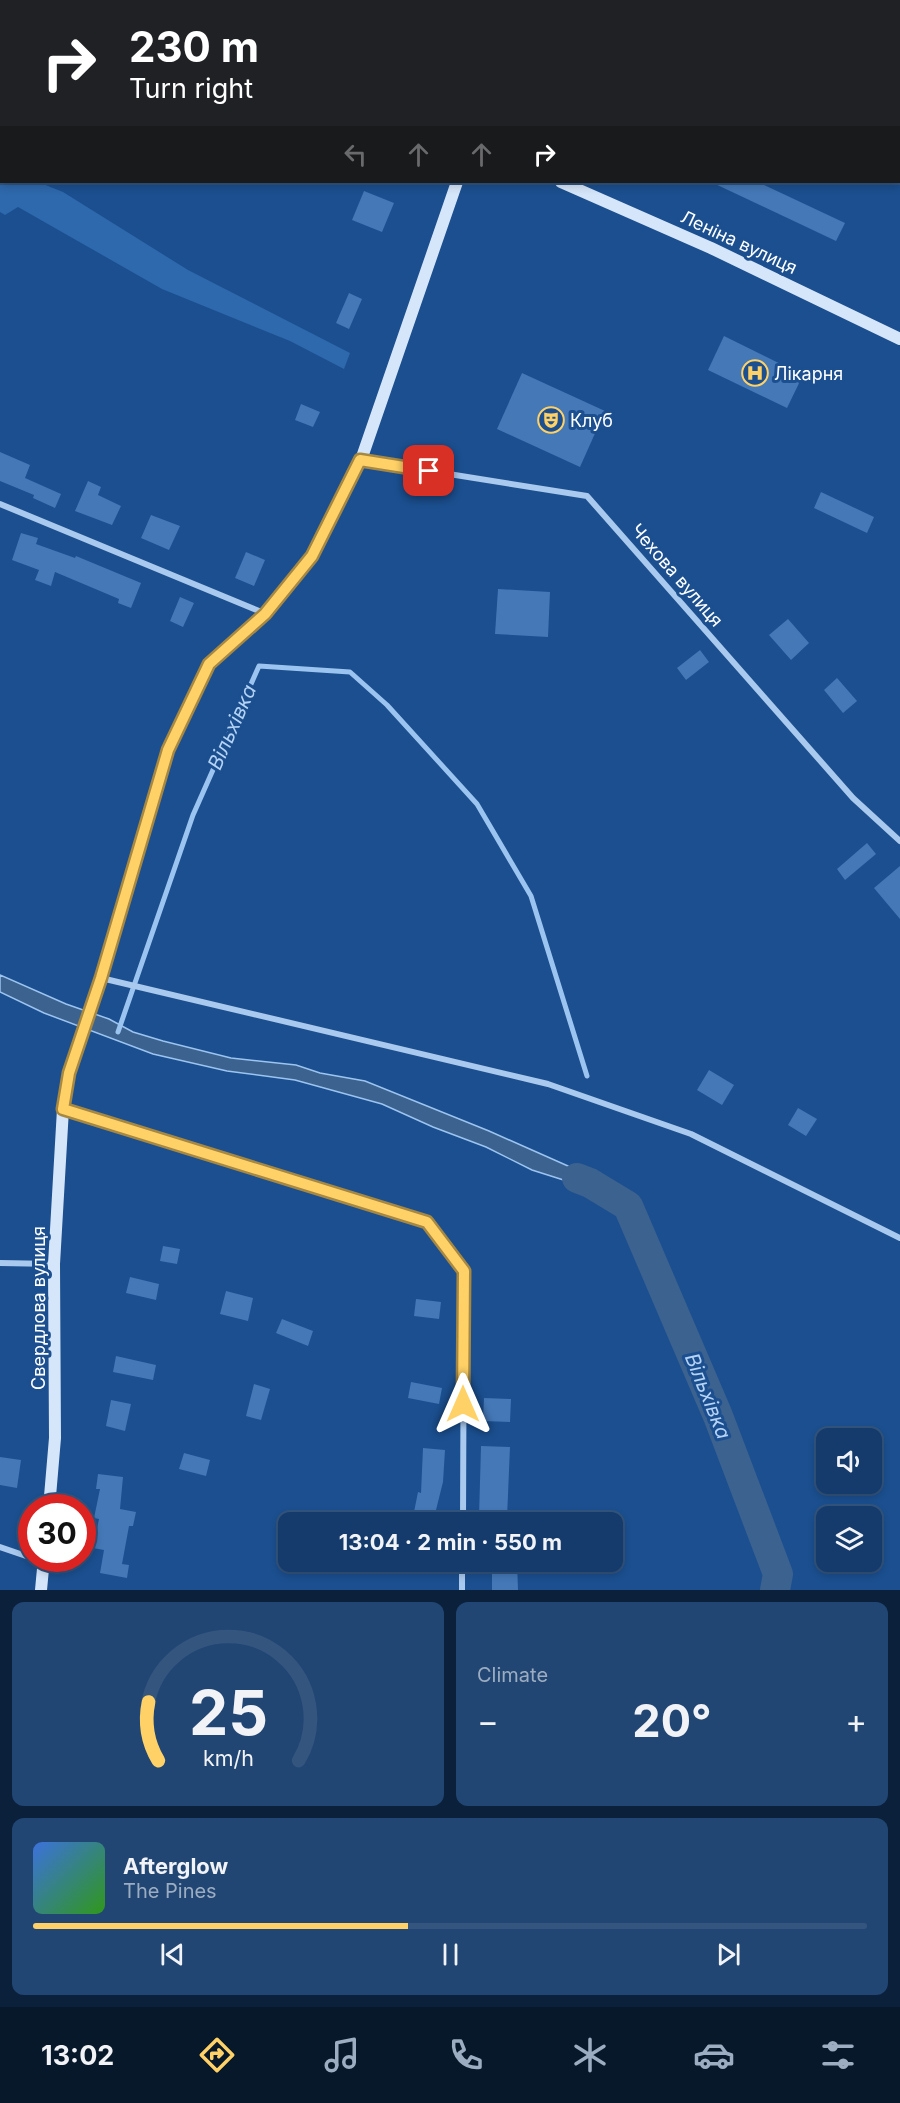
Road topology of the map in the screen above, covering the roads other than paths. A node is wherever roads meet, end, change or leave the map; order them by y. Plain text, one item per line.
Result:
1 (457, 183) edge
2 (563, 183) edge
3 (900, 339) edge
4 (360, 460) junction
5 (0, 504) edge
6 (265, 614) junction
7 (900, 841) edge
8 (101, 978) junction
9 (63, 1109) junction
10 (900, 1238) edge
11 (0, 1263) edge
12 (54, 1263) junction
13 (50, 1494) edge
14 (463, 1512) edge
15 (0, 1547) edge
16 (18, 1553) edge
17 (39, 1572) edge
18 (462, 1572) edge
19 (41, 1590) edge
20 (462, 1590) edge

1 - 4 street, Свердлова вулиця
2 - 3 street, Леніна вулиця
4 - 6 street, Свердлова вулиця
4 - 7 street, Чехова вулиця
5 - 6 street
6 - 8 street, Свердлова вулиця
8 - 9 street, Свердлова вулиця
8 - 10 street
9 - 12 street, Свердлова вулиця
9 - 14 street
11 - 12 street
12 - 13 street, Свердлова вулиця
15 - 16 street
17 - 19 street
18 - 20 street

